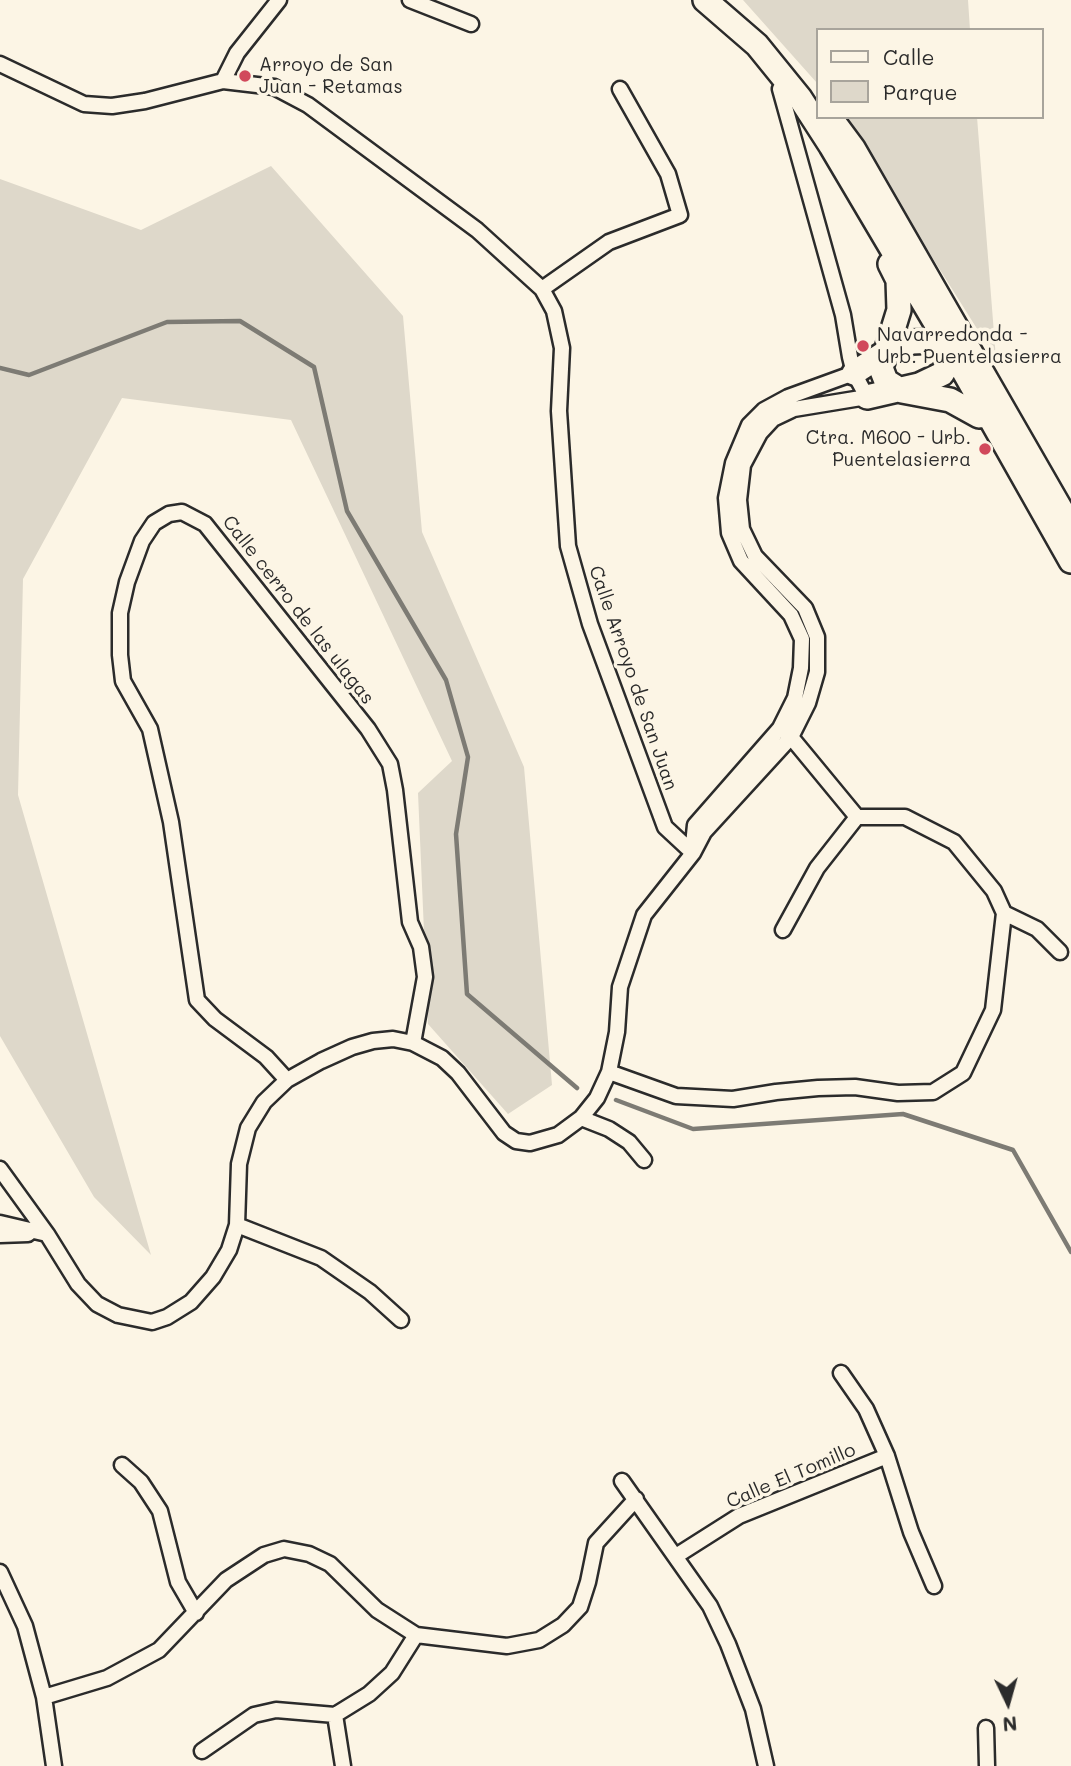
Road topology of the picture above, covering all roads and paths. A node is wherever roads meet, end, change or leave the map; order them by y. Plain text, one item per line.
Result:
1 (279, 0) edge
2 (410, 0) edge
3 (705, 0) edge
4 (720, 0) edge
5 (471, 24) dead end
6 (0, 64) edge
7 (223, 82) junction
8 (620, 89) dead end
9 (780, 89) dead end
10 (816, 98) edge
11 (832, 119) edge
12 (850, 180) junction
13 (925, 271) junction
14 (542, 289) junction
15 (886, 352) junction
16 (954, 354) junction
17 (854, 373) junction
18 (902, 391) junction
19 (867, 397) junction
20 (979, 416) junction
21 (1049, 486) junction
22 (1060, 526) edge
23 (1071, 561) edge
24 (785, 732) junction
25 (857, 817) junction
26 (693, 853) junction
27 (1004, 913) junction
28 (783, 930) dead end
29 (1060, 952) dead end
30 (413, 1043) junction
31 (609, 1072) junction
32 (287, 1080) junction
33 (581, 1118) junction
34 (644, 1160) dead end
35 (0, 1169) edge
36 (0, 1223) edge
37 (237, 1224) junction
38 (47, 1234) junction
39 (0, 1235) edge
40 (401, 1320) dead end
41 (841, 1373) dead end
42 (887, 1456) junction
43 (121, 1465) dead end
44 (622, 1481) dead end
45 (636, 1499) junction
46 (676, 1556) junction
47 (0, 1572) edge
48 (934, 1586) dead end
49 (196, 1613) junction
50 (416, 1635) junction
51 (44, 1697) junction
52 (335, 1715) junction
53 (986, 1728) dead end
54 (202, 1751) dead end
55 (54, 1766) edge
56 (343, 1766) edge
57 (766, 1766) edge
58 (987, 1766) edge

1 - 7 street
2 - 5 street
3 - 12 highway
4 - 10 highway
6 - 7 street, Calle Arroyo de San Juan
7 - 14 street, Calle Arroyo de San Juan
8 - 14 street
9 - 17 street
11 - 13 highway
12 - 15 highway
12 - 16 highway
13 - 16 highway
13 - 21 highway
14 - 26 street, Calle Arroyo de San Juan
15 - 16 highway
15 - 17 highway
15 - 18 highway
16 - 18 highway
16 - 20 highway
16 - 21 highway
16 - 22 highway
17 - 19 street
17 - 24 street
18 - 19 highway
18 - 20 highway
19 - 24 street
20 - 22 highway
21 - 22 highway
22 - 23 highway
24 - 25 street
24 - 26 street
25 - 27 street
25 - 28 street
26 - 31 street
27 - 29 street
27 - 31 street
30 - 32 street
30 - 32 street, Calle cerro de las ulagas
30 - 33 street
31 - 33 street
32 - 37 street
33 - 34 street
35 - 38 street
36 - 38 street
37 - 38 street
37 - 40 street
38 - 39 street
41 - 42 street, Calle El Tomillo
42 - 46 street, Calle El Tomillo
42 - 48 street, Calle El Tomillo
43 - 49 street
44 - 45 street
45 - 46 street
45 - 50 street
46 - 57 street
47 - 51 street
49 - 50 street
49 - 51 street
50 - 52 street
51 - 55 street
52 - 54 street
52 - 56 street
53 - 58 street

